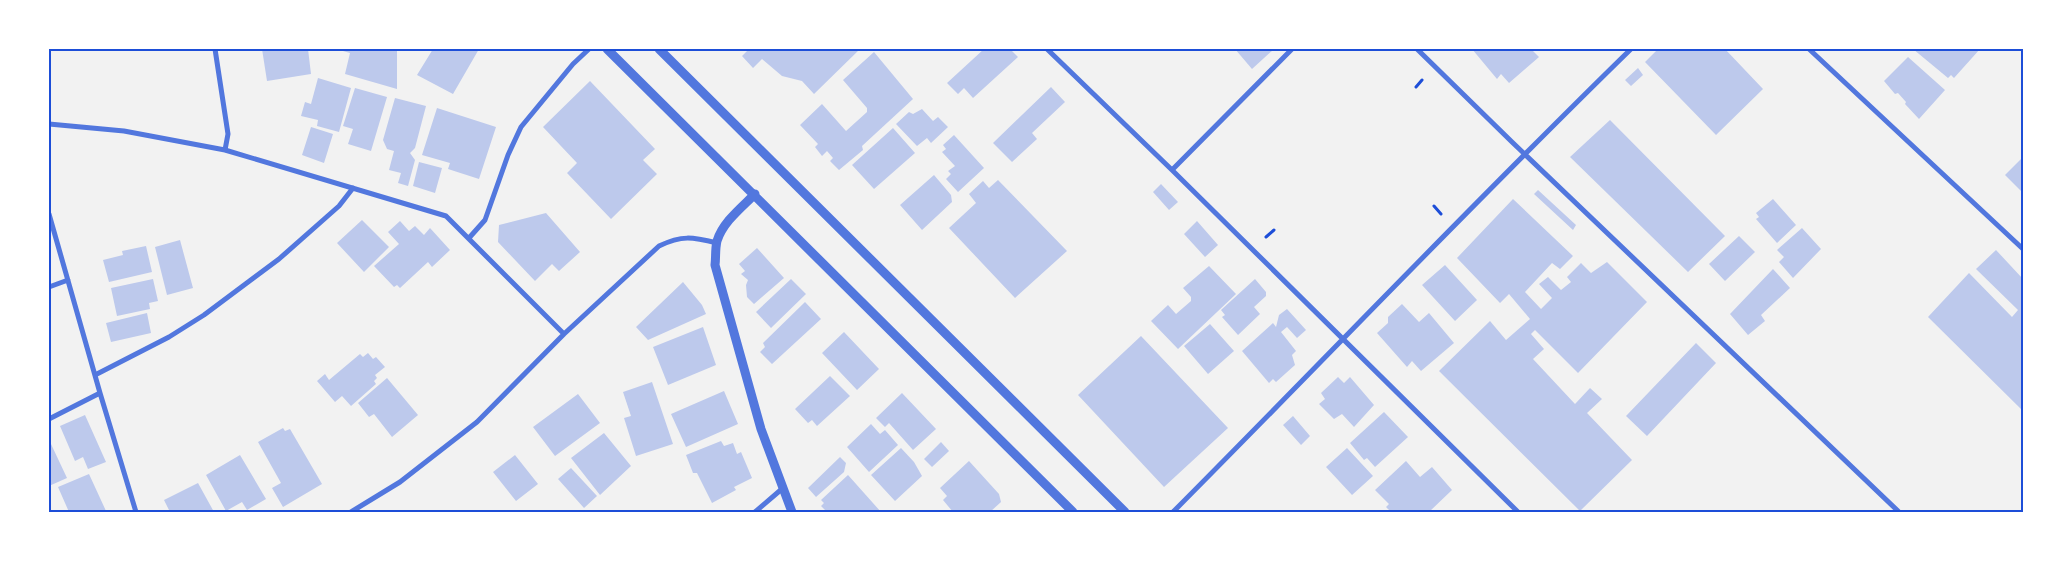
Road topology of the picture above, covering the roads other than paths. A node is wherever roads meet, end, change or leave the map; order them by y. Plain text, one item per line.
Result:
1 (216, 49) edge
2 (589, 49) edge
3 (607, 49) edge
4 (659, 49) edge
5 (1047, 49) edge
6 (1292, 49) edge
7 (1417, 49) edge
8 (1630, 49) edge
9 (1809, 49) edge
10 (49, 124) edge
11 (225, 150) junction
12 (1524, 153) junction
13 (1172, 170) junction
14 (353, 188) junction
15 (754, 194) junction
16 (49, 214) edge
17 (469, 238) junction
18 (717, 243) junction
19 (2023, 249) edge
20 (68, 280) junction
21 (49, 286) edge
22 (564, 334) junction
23 (1344, 340) junction
24 (95, 375) junction
25 (100, 393) junction
26 (49, 419) edge
27 (783, 488) junction
28 (136, 511) edge
29 (130, 512) edge
30 (351, 512) edge
31 (756, 512) edge
32 (792, 512) edge
33 (1073, 512) edge
34 (1125, 512) edge
35 (1173, 512) edge
36 (1518, 512) edge
37 (1899, 512) edge

1 - 11 street
2 - 17 street
3 - 15 street
4 - 34 street
5 - 13 street
6 - 13 street
7 - 12 street
8 - 12 street
9 - 19 street
10 - 11 street
11 - 14 street
12 - 23 street
12 - 37 street
13 - 23 street
14 - 17 street
14 - 24 street
15 - 18 street
15 - 33 street
16 - 20 street
17 - 22 street
18 - 22 street
18 - 27 street
20 - 21 street
20 - 24 street
22 - 30 street
23 - 35 street
23 - 36 street
24 - 25 street
25 - 26 street
25 - 28 street
27 - 31 street
27 - 32 street
28 - 29 street

